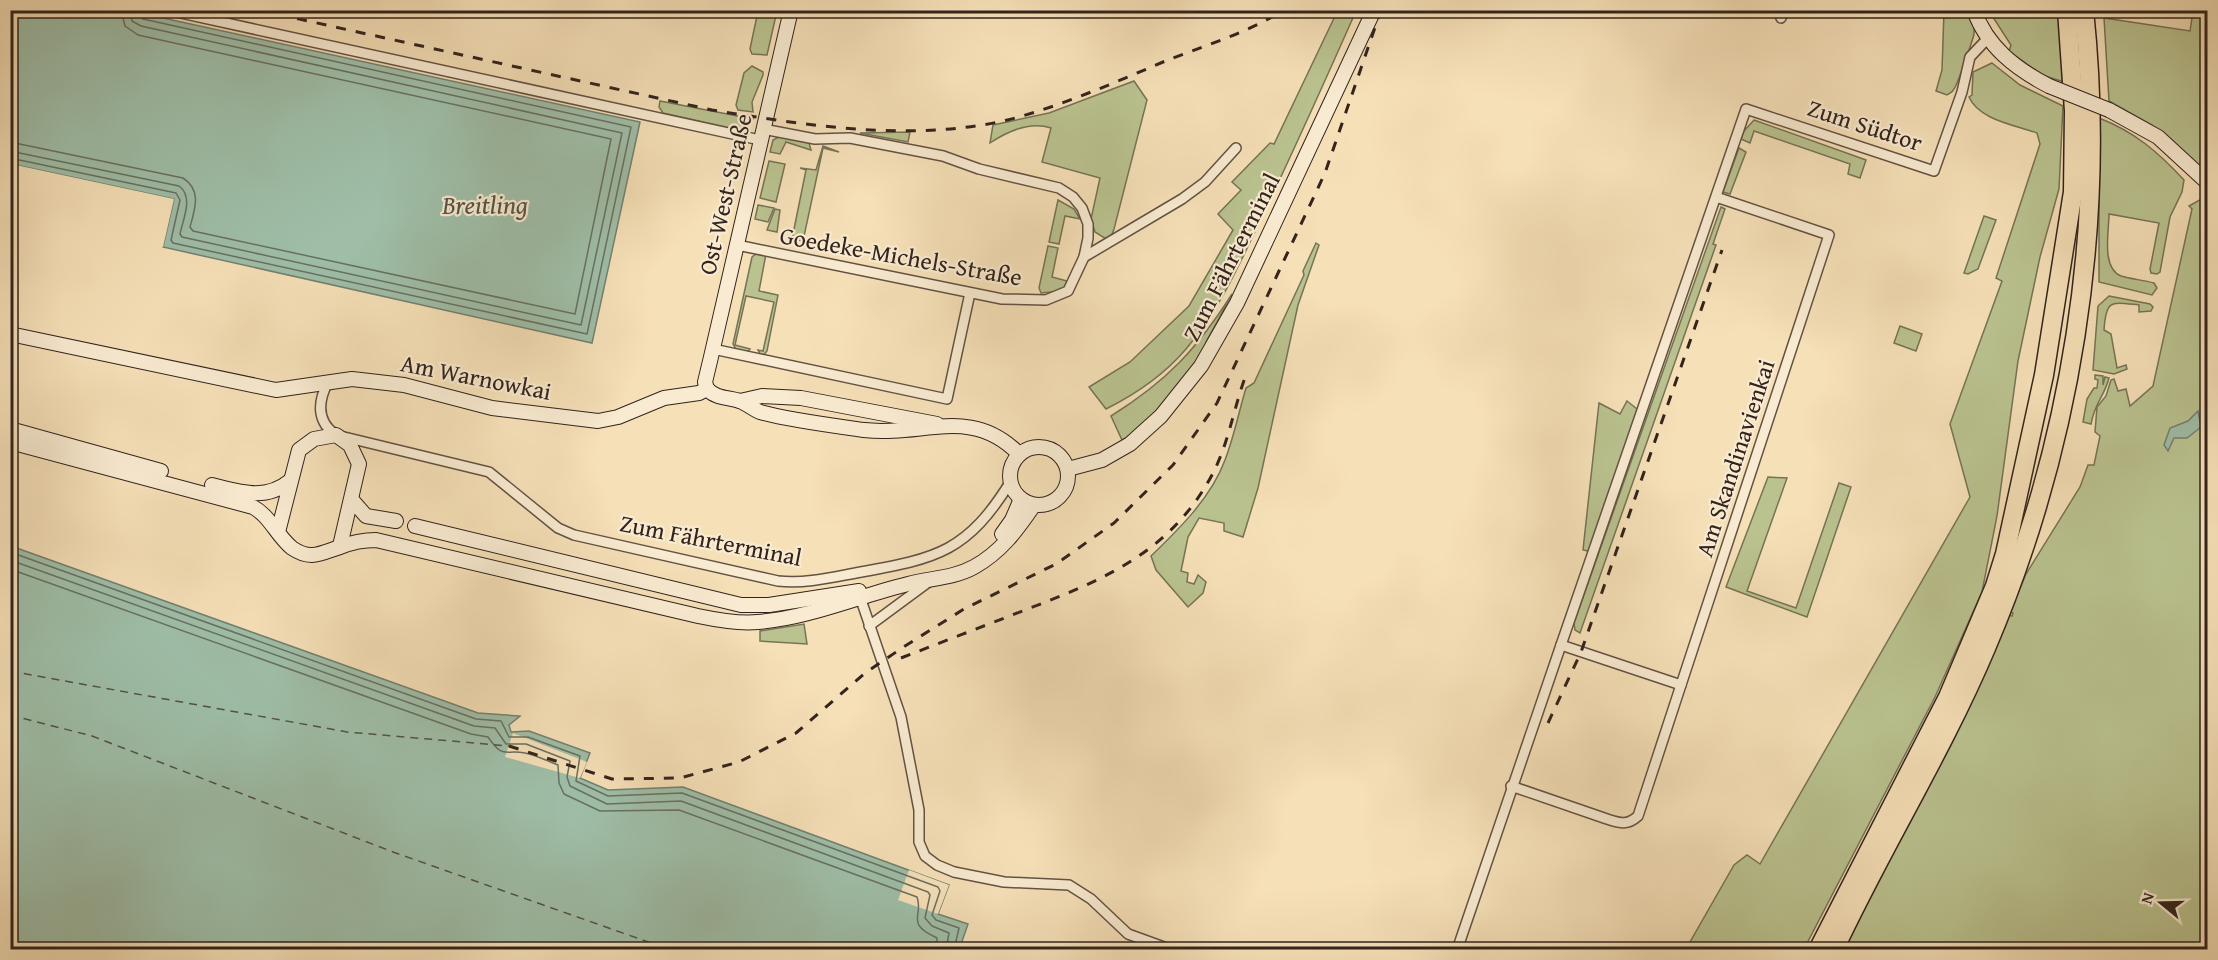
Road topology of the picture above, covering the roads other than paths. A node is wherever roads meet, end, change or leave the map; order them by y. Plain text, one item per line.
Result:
1 (167, 10) edge
2 (791, 10) edge
3 (1374, 10) edge
4 (1974, 10) edge
5 (2067, 10) edge
6 (2084, 10) edge
7 (1988, 38) junction
8 (762, 134) junction
9 (1236, 148) dead end
10 (2208, 183) edge
11 (1716, 197) junction
12 (737, 245) junction
13 (1084, 257) junction
14 (970, 293) junction
15 (10, 334) edge
16 (713, 349) junction
17 (328, 382) junction
18 (707, 388) junction
19 (740, 401) junction
20 (945, 426) junction
21 (10, 429) edge
22 (336, 435) junction
23 (10, 442) edge
24 (1019, 454) junction
25 (1068, 469) junction
26 (140, 470) junction
27 (290, 481) junction
28 (1011, 482) junction
29 (1021, 499) junction
30 (351, 500) junction
31 (1034, 505) junction
32 (396, 521) dead end
33 (415, 526) dead end
34 (278, 532) junction
35 (340, 546) junction
36 (931, 580) junction
37 (860, 595) junction
38 (869, 626) junction
39 (1561, 645) junction
40 (1681, 685) junction
41 (1511, 786) junction
42 (1172, 950) edge
43 (1457, 950) edge
44 (1818, 950) edge
45 (1833, 950) edge

1 - 8 street, Goedeke-Michels-Straße
2 - 8 street, Ost-West-Straße
3 - 25 street, Zum Fährterminal
4 - 7 street
5 - 44 highway
6 - 45 highway
7 - 10 street, bridge
7 - 11 street, Zum Südtor
8 - 12 street, Ost-West-Straße
8 - 13 street, Goedeke-Michels-Straße
9 - 13 street
11 - 39 street
11 - 40 street, Am Skandinavienkai
12 - 14 street, Goedeke-Michels-Straße
12 - 16 street, Ost-West-Straße
13 - 14 street, Goedeke-Michels-Straße
14 - 16 street
15 - 17 street, Am Warnowkai
16 - 18 street, Ost-West-Straße
17 - 18 street, Am Warnowkai
17 - 22 street
18 - 19 street
19 - 20 street
19 - 20 street
20 - 24 street
21 - 26 street
22 - 27 street
22 - 28 street, Zum Fährterminal
22 - 30 street
23 - 26 street
24 - 25 street
24 - 28 street, Zum Fährterminal
25 - 31 street
26 - 27 street
26 - 34 street
27 - 34 street
28 - 29 street
29 - 31 street
29 - 37 street, Zum Fährterminal
30 - 32 street
30 - 35 street
31 - 36 street, Zum Fährterminal
33 - 37 street, Zum Fährterminal
34 - 35 street
35 - 37 street, Zum Fährterminal
36 - 37 street, Zum Fährterminal
36 - 38 street
37 - 38 street
38 - 42 street
39 - 40 street
39 - 41 street
40 - 41 street
41 - 43 street

